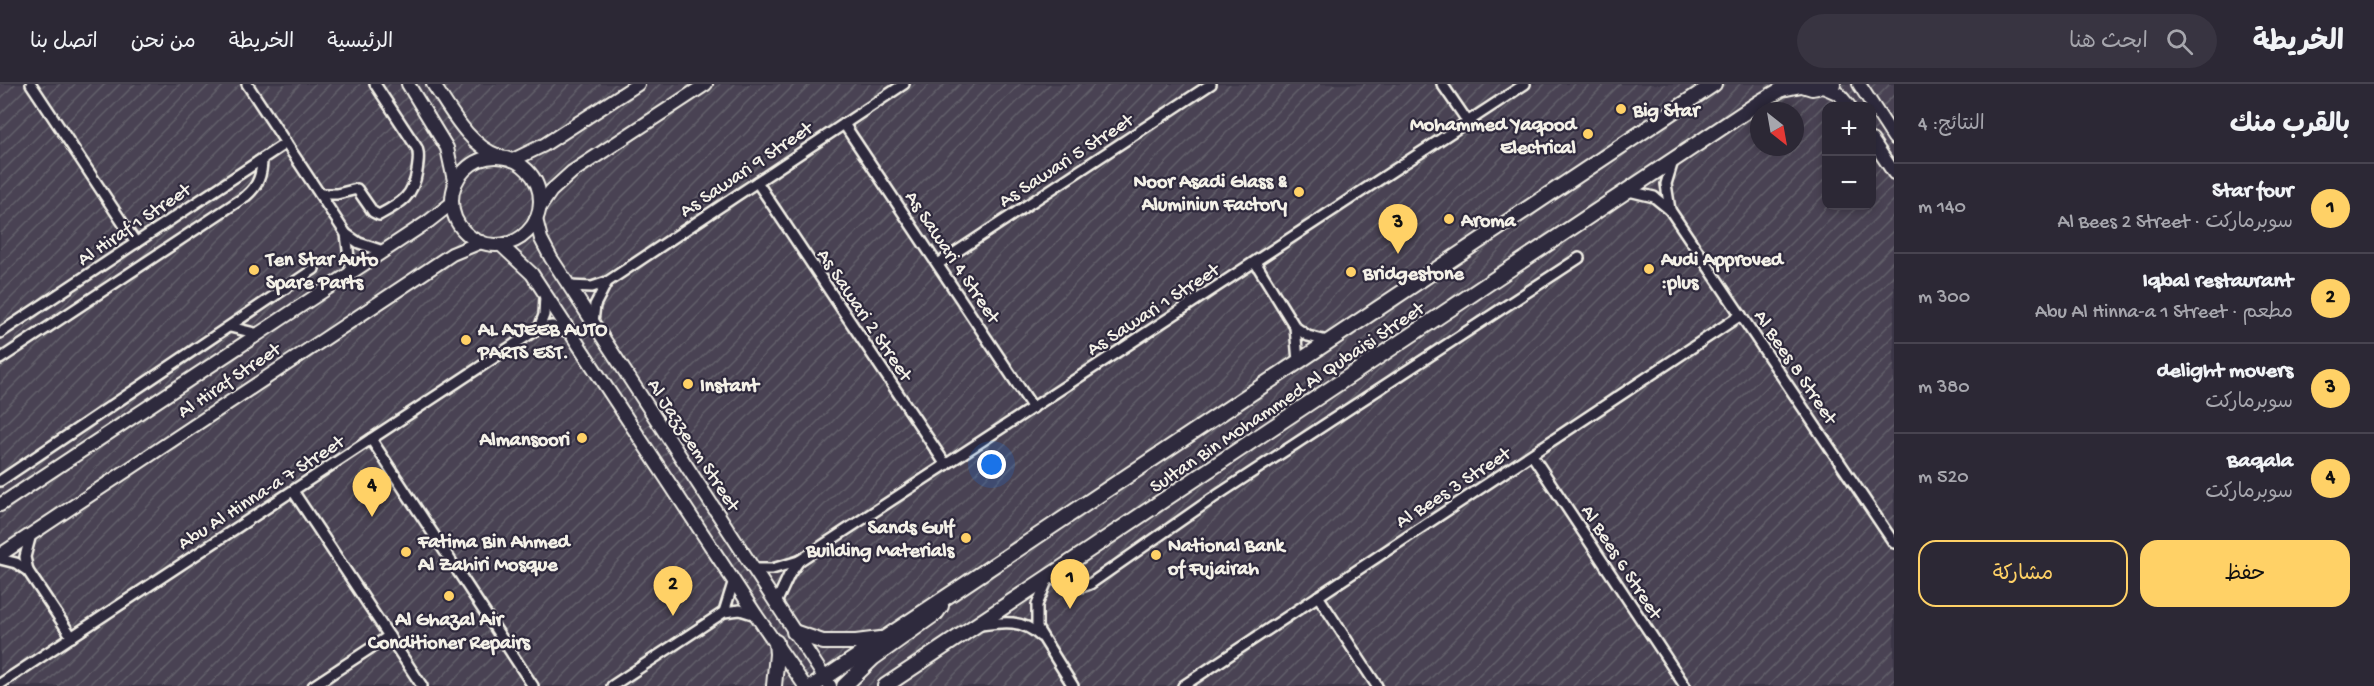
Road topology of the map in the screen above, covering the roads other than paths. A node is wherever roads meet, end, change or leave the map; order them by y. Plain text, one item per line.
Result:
1 (31, 84) edge
2 (247, 84) edge
3 (375, 84) edge
4 (408, 84) edge
5 (434, 84) edge
6 (638, 84) edge
7 (706, 84) edge
8 (904, 84) edge
9 (1211, 84) edge
10 (1442, 84) edge
11 (1525, 84) edge
12 (1714, 84) edge
13 (1859, 84) edge
14 (1800, 85) edge
15 (1828, 86) edge
16 (1846, 102) edge
17 (1468, 122) junction
18 (844, 124) junction
19 (1894, 138) edge
20 (286, 143) junction
21 (1876, 146) edge
22 (262, 159) junction
23 (508, 159) junction
24 (1672, 161) junction
25 (1894, 173) edge
26 (757, 182) junction
27 (455, 185) junction
28 (1629, 191) junction
29 (320, 194) junction
30 (452, 203) junction
31 (540, 207) junction
32 (1670, 210) junction
33 (536, 219) junction
34 (346, 234) junction
35 (481, 242) junction
36 (136, 243) junction
37 (501, 245) junction
38 (383, 251) junction
39 (1579, 258) dead end
40 (1255, 262) junction
41 (938, 264) junction
42 (314, 268) dead end
43 (351, 273) junction
44 (607, 282) junction
45 (569, 286) junction
46 (545, 293) junction
47 (1741, 315) junction
48 (593, 322) junction
49 (230, 327) junction
50 (1296, 327) junction
51 (539, 328) junction
52 (0, 333) edge
53 (570, 333) junction
54 (259, 334) junction
55 (1327, 341) junction
56 (0, 359) edge
57 (1298, 361) junction
58 (1033, 408) junction
59 (371, 440) junction
60 (1532, 455) junction
61 (946, 465) junction
62 (0, 481) edge
63 (293, 491) junction
64 (0, 505) edge
65 (31, 534) junction
66 (1894, 543) edge
67 (0, 555) edge
68 (0, 560) edge
69 (799, 561) junction
70 (754, 569) junction
71 (28, 571) junction
72 (1049, 576) junction
73 (734, 580) junction
74 (948, 594) junction
75 (1318, 596) junction
76 (776, 603) junction
77 (724, 612) junction
78 (756, 615) junction
79 (975, 625) junction
80 (795, 632) junction
81 (389, 636) junction
82 (1040, 636) junction
83 (72, 637) junction
84 (882, 638) junction
85 (776, 642) junction
86 (912, 668) junction
87 (0, 684) edge
88 (822, 684) edge
89 (313, 686) edge
90 (422, 686) edge
91 (533, 686) edge
92 (612, 686) edge
93 (774, 686) edge
94 (805, 686) edge
95 (844, 686) edge
96 (885, 686) edge
97 (897, 686) edge
98 (1073, 686) edge
99 (1183, 686) edge
100 (1377, 686) edge
101 (1685, 686) edge

1 - 36 street
2 - 20 street
3 - 29 street
4 - 27 street
5 - 23 street
6 - 23 street
7 - 31 street
8 - 18 street, As Sawari 9 Street
9 - 41 street, As Sawari 5 Street
10 - 17 street
11 - 17 street, As Sawari 1 Street
12 - 55 main road, Sultan Bin Mohammed Al Qubaisi Street
13 - 19 street
14 - 15 main road
14 - 24 main road, Sultan Bin Mohammed Al Qubaisi Street
15 - 16 street
17 - 40 street, As Sawari 1 Street
18 - 26 street, As Sawari 9 Street
18 - 41 street, As Sawari 4 Street
20 - 22 street, Al Hiraf 1 Street
20 - 29 street
21 - 25 street
22 - 36 street, Al Hiraf 1 Street
22 - 56 street
23 - 27 street
23 - 31 street
24 - 28 main road, Sultan Bin Mohammed Al Qubaisi Street
24 - 32 street, Al Bees 8 Street
26 - 44 street, As Sawari 9 Street
26 - 61 street, As Sawari 2 Street
27 - 30 street
28 - 32 street, Al Bees 8 Street
28 - 72 main road, Sultan Bin Mohammed Al Qubaisi Street
29 - 34 street
30 - 35 street
30 - 38 street, Al Hiraf Street
31 - 33 street
32 - 47 street, Al Bees 8 Street
33 - 37 street
33 - 45 street, Al Jazzeem Street
34 - 38 street
34 - 43 street
35 - 37 street
35 - 65 street, Al Hiraf Street
36 - 52 street, Al Hiraf 1 Street
37 - 46 street
38 - 43 street, Al Hiraf Street
39 - 72 street
40 - 50 street
40 - 58 street, As Sawari 1 Street
41 - 58 street, As Sawari 4 Street
42 - 49 street
43 - 54 street, Al Hiraf Street
44 - 45 street, As Sawari 9 Street
44 - 48 street
45 - 48 street, Al Jazzeem Street
46 - 51 street
46 - 53 street
47 - 60 street, Al Bees 3 Street
47 - 66 street, Al Bees 8 Street
48 - 70 street, Al Jazzeem Street
49 - 54 street
49 - 62 street
50 - 55 street
50 - 57 street
51 - 53 street
51 - 59 street, Abu Al Hinna-a 7 Street
53 - 73 street
54 - 64 street, Al Hiraf Street
55 - 57 main road, Sultan Bin Mohammed Al Qubaisi Street
57 - 74 main road, Sultan Bin Mohammed Al Qubaisi Street
58 - 61 street, As Sawari 1 Street
59 - 63 street, Abu Al Hinna-a 7 Street
59 - 91 street
60 - 75 street, Al Bees 3 Street
60 - 101 street, Al Bees 6 Street
61 - 69 street, As Sawari 1 Street
63 - 81 street
63 - 83 street, Abu Al Hinna-a 7 Street
65 - 67 street, Al Hiraf Street
65 - 71 street
68 - 71 street
69 - 70 street, As Sawari 1 Street
69 - 76 street, As Sawari 1 Street
70 - 76 street, Al Jazzeem Street
71 - 83 street
72 - 79 main road, Sultan Bin Mohammed Al Qubaisi Street
72 - 82 street
73 - 77 street
73 - 78 street
74 - 84 main road, Sultan Bin Mohammed Al Qubaisi Street
74 - 95 main road
75 - 99 street, Al Bees 3 Street
75 - 100 street
76 - 80 street, Al Jazzeem Street
77 - 78 street
77 - 92 street
78 - 85 street
79 - 82 street
79 - 86 main road, Sultan Bin Mohammed Al Qubaisi Street
80 - 84 main road
80 - 88 street, Al Jazzeem Street
81 - 89 street
81 - 90 street
82 - 98 street
83 - 87 street, Abu Al Hinna-a 7 Street
84 - 88 main road, Sultan Bin Mohammed Al Qubaisi Street
85 - 93 main road
85 - 94 street
86 - 96 main road, Sultan Bin Mohammed Al Qubaisi Street
86 - 97 main road

